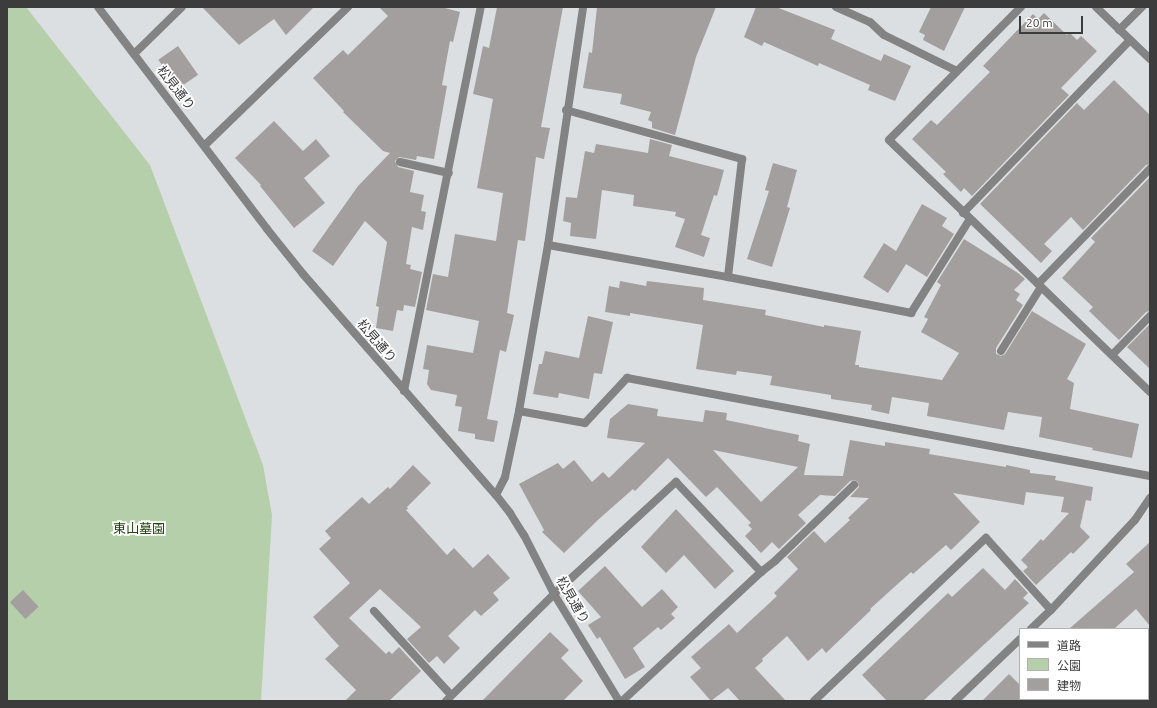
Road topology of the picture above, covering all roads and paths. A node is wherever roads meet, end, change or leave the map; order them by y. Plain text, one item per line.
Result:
1 (98, 7) edge
2 (182, 7) edge
3 (348, 7) edge
4 (481, 7) edge
5 (583, 7) edge
6 (836, 7) edge
7 (1021, 7) edge
8 (1096, 7) edge
9 (1142, 7) edge
10 (1120, 30) junction
11 (1130, 40) junction
12 (134, 54) junction
13 (1150, 60) edge
14 (957, 71) junction
15 (566, 110) junction
16 (204, 145) junction
17 (400, 162) dead end
18 (1150, 169) edge
19 (449, 173) junction
20 (963, 213) junction
21 (970, 219) junction
22 (548, 245) junction
23 (728, 277) junction
24 (1039, 285) junction
25 (1150, 316) edge
26 (1001, 351) dead end
27 (1112, 355) junction
28 (404, 391) junction
29 (1150, 392) edge
30 (519, 411) junction
31 (1150, 476) edge
32 (854, 485) dead end
33 (496, 495) junction
34 (1150, 498) edge
35 (761, 572) junction
36 (554, 594) junction
37 (374, 610) dead end
38 (1051, 610) junction
39 (1032, 628) edge
40 (1019, 640) edge
41 (449, 698) edge
42 (620, 701) edge
43 (814, 701) edge
44 (955, 701) edge

1 - 12 street, 松見通り
2 - 12 street
3 - 16 street
4 - 19 street
5 - 15 street
6 - 14 street
7 - 14 street
8 - 10 street
9 - 10 street
10 - 11 street
11 - 13 street
11 - 20 street
12 - 16 street, 松見通り
14 - 20 street
15 - 22 street
15 - 23 street
16 - 28 street, 松見通り
17 - 19 street
18 - 24 street
19 - 28 street
20 - 21 street
21 - 23 street
21 - 24 street
22 - 23 street
22 - 30 street
24 - 26 street
24 - 27 street
25 - 27 street
27 - 29 street
28 - 33 street, 松見通り
30 - 31 street
30 - 33 street
32 - 35 street
33 - 36 street, 松見通り
34 - 38 street
35 - 36 street
35 - 42 street
36 - 41 street
36 - 42 street, 松見通り
37 - 41 street
38 - 39 street
38 - 43 street
40 - 44 street

